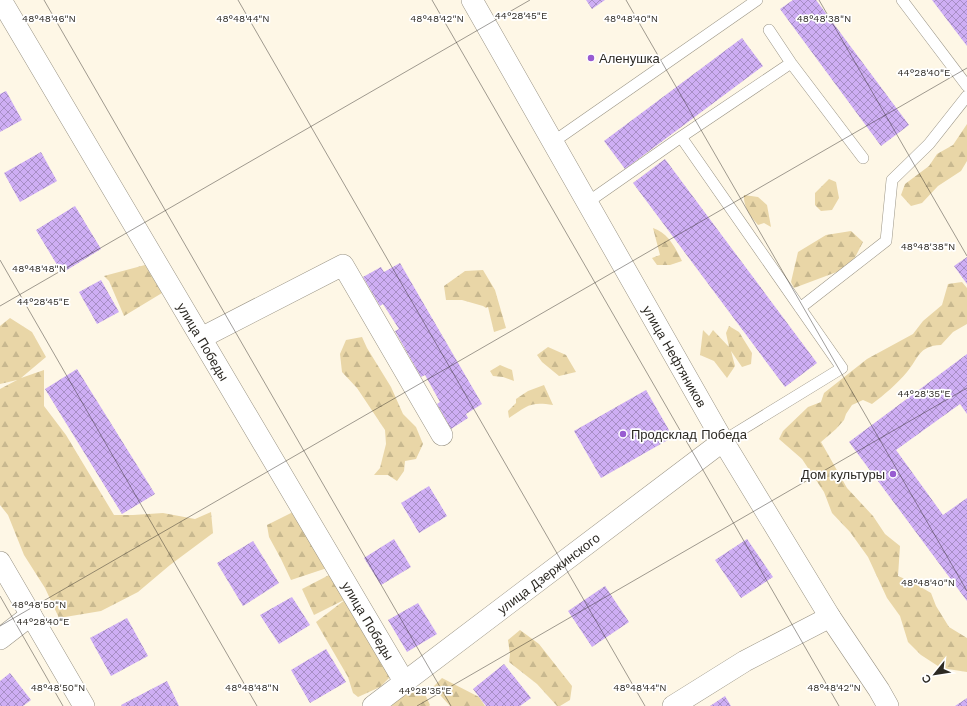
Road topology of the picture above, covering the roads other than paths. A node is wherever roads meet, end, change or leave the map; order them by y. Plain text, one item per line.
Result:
1 (1, 0) edge
2 (472, 0) edge
3 (757, 0) edge
4 (902, 0) edge
5 (769, 30) dead end
6 (791, 63) junction
7 (967, 86) edge
8 (967, 96) edge
9 (681, 137) junction
10 (553, 142) junction
11 (863, 158) dead end
12 (588, 202) junction
13 (800, 308) junction
14 (201, 338) junction
15 (442, 435) dead end
16 (723, 441) junction
17 (0, 562) edge
18 (31, 615) junction
19 (830, 617) junction
20 (0, 639) edge
21 (405, 683) junction
22 (84, 706) edge
23 (373, 706) edge
24 (673, 706) edge
25 (888, 706) edge

1 - 14 street, улица Победы
2 - 10 street, улица Нефтяников
3 - 10 lane
4 - 7 lane
5 - 6 lane
6 - 9 lane
6 - 11 lane
8 - 13 lane
9 - 12 lane
9 - 13 lane
10 - 12 street, улица Нефтяников
12 - 16 street, улица Нефтяников
13 - 16 lane
14 - 15 street
14 - 21 street, улица Победы
16 - 19 street, улица Нефтяников
16 - 21 street, улица Дзержинского
17 - 18 street
18 - 20 street
18 - 22 street
19 - 24 street
19 - 25 street, улица Нефтяников
21 - 23 street, улица Дзержинского

